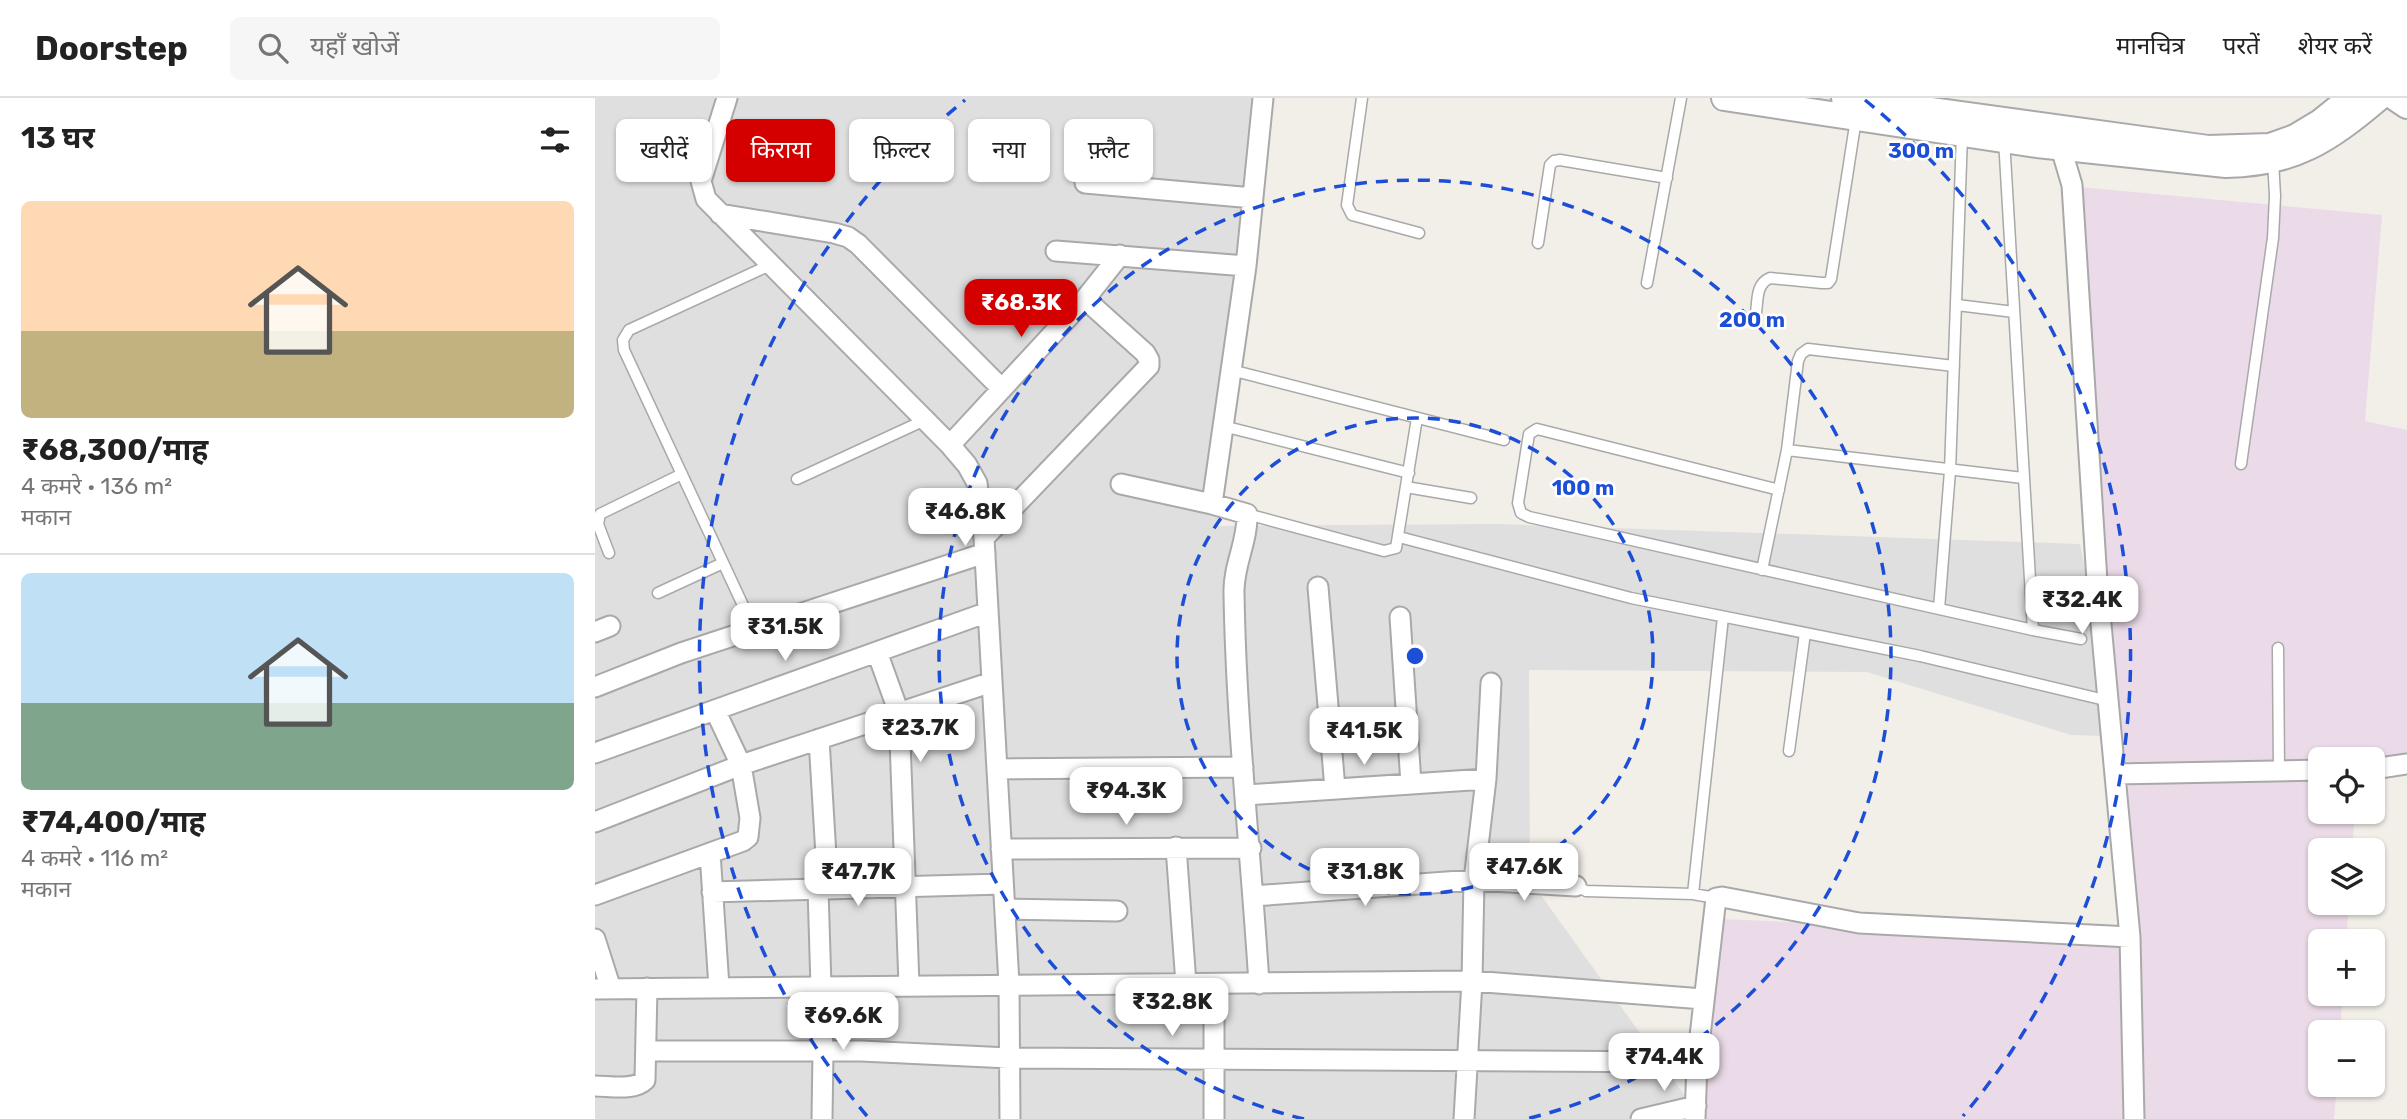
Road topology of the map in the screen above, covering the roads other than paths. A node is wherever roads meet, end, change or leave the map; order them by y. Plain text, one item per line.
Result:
1 (727, 98) edge
2 (1263, 98) edge
3 (1362, 98) edge
4 (1681, 98) edge
5 (1724, 98) edge
6 (2350, 98) edge
7 (2379, 98) edge
8 (2395, 98) edge
9 (1861, 104) edge
10 (2407, 106) edge
11 (1962, 133) junction
12 (2058, 137) junction
13 (2003, 139) junction
14 (2273, 160) junction
15 (1668, 178) junction
16 (1085, 183) dead end
17 (1253, 198) junction
18 (720, 214) junction
19 (1419, 233) dead end
20 (1538, 243) dead end
21 (1056, 251) dead end
22 (1120, 255) junction
23 (770, 265) junction
24 (1245, 266) junction
25 (1647, 283) dead end
26 (1086, 299) junction
27 (1958, 305) junction
28 (1756, 312) dead end
29 (2014, 312) junction
30 (1954, 366) junction
31 (1231, 370) junction
32 (1002, 389) junction
33 (1417, 418) junction
34 (925, 421) junction
35 (1222, 426) junction
36 (1504, 440) dead end
37 (950, 445) junction
38 (1787, 450) junction
39 (2241, 464) dead end
40 (1950, 471) junction
41 (1409, 473) junction
42 (682, 474) junction
43 (2023, 478) junction
44 (797, 479) dead end
45 (1121, 484) dead end
46 (1406, 487) junction
47 (1779, 490) junction
48 (1471, 498) dead end
49 (1212, 504) junction
50 (1247, 514) junction
51 (1399, 537) junction
52 (985, 545) junction
53 (609, 553) dead end
54 (723, 563) junction
55 (1762, 570) junction
56 (1318, 587) dead end
57 (658, 593) dead end
58 (1940, 609) junction
59 (988, 612) junction
60 (1401, 617) dead end
61 (1723, 617) junction
62 (754, 629) junction
63 (2033, 630) junction
64 (1805, 633) junction
65 (2081, 639) dead end
66 (2278, 648) dead end
67 (877, 652) junction
68 (992, 682) junction
69 (1491, 682) dead end
70 (595, 687) edge
71 (2109, 701) junction
72 (715, 710) junction
73 (899, 713) junction
74 (820, 739) junction
75 (1789, 751) dead end
76 (595, 753) edge
77 (2407, 764) edge
78 (741, 765) junction
79 (2385, 767) edge
80 (1244, 768) junction
81 (997, 769) junction
82 (2308, 770) edge
83 (2279, 771) junction
84 (2115, 774) junction
85 (1486, 779) junction
86 (1411, 784) junction
87 (1335, 789) junction
88 (1246, 795) junction
89 (595, 822) edge
90 (1175, 847) junction
91 (1251, 848) junction
92 (1002, 849) junction
93 (710, 853) junction
94 (1555, 863) dead end
95 (1474, 880) junction
96 (1003, 884) junction
97 (904, 886) junction
98 (1576, 886) junction
99 (823, 889) junction
100 (712, 892) junction
101 (1693, 894) junction
102 (595, 895) edge
103 (1254, 895) junction
104 (1716, 898) junction
105 (1005, 909) junction
106 (1118, 911) dead end
107 (2130, 937) junction
108 (595, 939) edge
109 (1472, 981) junction
110 (1009, 984) junction
111 (1186, 984) junction
112 (1215, 984) junction
113 (1259, 984) junction
114 (909, 985) junction
115 (820, 986) junction
116 (647, 988) junction
117 (719, 988) junction
118 (603, 989) edge
119 (1703, 999) junction
120 (646, 1051) junction
121 (823, 1052) junction
122 (1009, 1058) junction
123 (1215, 1058) junction
124 (1466, 1061) junction
125 (1697, 1062) junction
126 (595, 1086) edge
127 (1695, 1112) edge
128 (822, 1119) edge
129 (1010, 1119) edge
130 (1214, 1119) edge
131 (1464, 1119) edge
132 (1641, 1119) edge
133 (2134, 1119) edge

1 - 18 street
2 - 17 street
3 - 19 lane
4 - 15 lane
5 - 9 street
6 - 12 street
7 - 14 street
8 - 10 street
9 - 11 street
9 - 12 street
9 - 28 lane
11 - 13 street
11 - 27 lane
12 - 13 street
12 - 14 street
12 - 71 street
13 - 29 lane
14 - 39 lane
15 - 20 lane
15 - 25 lane
16 - 17 street
17 - 24 street
18 - 23 street
18 - 32 street
21 - 22 street
22 - 24 street
22 - 26 street
23 - 34 street
23 - 42 lane
24 - 31 street
26 - 32 street
26 - 52 street
27 - 29 lane
27 - 30 lane
29 - 43 lane
30 - 38 lane
30 - 40 lane
31 - 33 lane
31 - 35 street
32 - 37 street
33 - 36 lane
33 - 41 lane
34 - 37 street
34 - 44 lane
35 - 41 lane
35 - 49 street
37 - 52 street
38 - 40 lane
38 - 47 lane
40 - 43 lane
40 - 58 lane
41 - 46 lane
42 - 53 lane
42 - 54 lane
43 - 63 lane
45 - 49 street
46 - 48 lane
46 - 51 lane
47 - 55 lane
47 - 55 lane
49 - 50 street
50 - 51 lane
50 - 80 street
51 - 61 lane
52 - 59 street
52 - 62 street
54 - 57 lane
54 - 62 lane
55 - 58 lane
56 - 87 street
58 - 63 lane
59 - 67 street
59 - 68 street
60 - 86 street
61 - 64 lane
61 - 101 lane
62 - 70 street
63 - 65 lane
64 - 71 lane
64 - 75 lane
66 - 83 lane
67 - 72 street
67 - 73 street
68 - 73 street
68 - 81 street
69 - 85 street
71 - 84 street
72 - 76 street
72 - 78 street
73 - 74 street
73 - 97 street
74 - 78 street
74 - 99 street
77 - 79 street
78 - 89 street
78 - 93 street
80 - 81 street
80 - 88 street
81 - 92 street
82 - 83 street
83 - 84 street
84 - 107 street
85 - 86 street
85 - 95 street
86 - 87 street
87 - 88 street
88 - 91 street
90 - 91 street
90 - 92 street
90 - 111 street
91 - 103 street
92 - 96 street
93 - 100 street
93 - 102 street
94 - 98 lane
95 - 98 street
95 - 103 street
95 - 109 street
96 - 97 street
96 - 105 street
97 - 99 street
97 - 114 street
98 - 101 lane
99 - 100 street
99 - 115 street
100 - 117 street
101 - 104 lane
103 - 113 street
104 - 107 street
104 - 119 street
105 - 106 street
105 - 110 street
107 - 133 street
108 - 118 street
109 - 113 street
109 - 119 street
109 - 124 street
110 - 111 street
110 - 114 street
110 - 122 street
111 - 112 street
112 - 113 street
112 - 123 street
114 - 115 street
115 - 117 street
115 - 121 street
116 - 117 street
116 - 118 street
116 - 120 street
119 - 125 street
120 - 121 street
120 - 126 street
121 - 122 street
121 - 128 street
122 - 123 street
122 - 129 street
123 - 124 street
123 - 130 street
124 - 125 street
124 - 131 street
125 - 127 street
127 - 132 street

